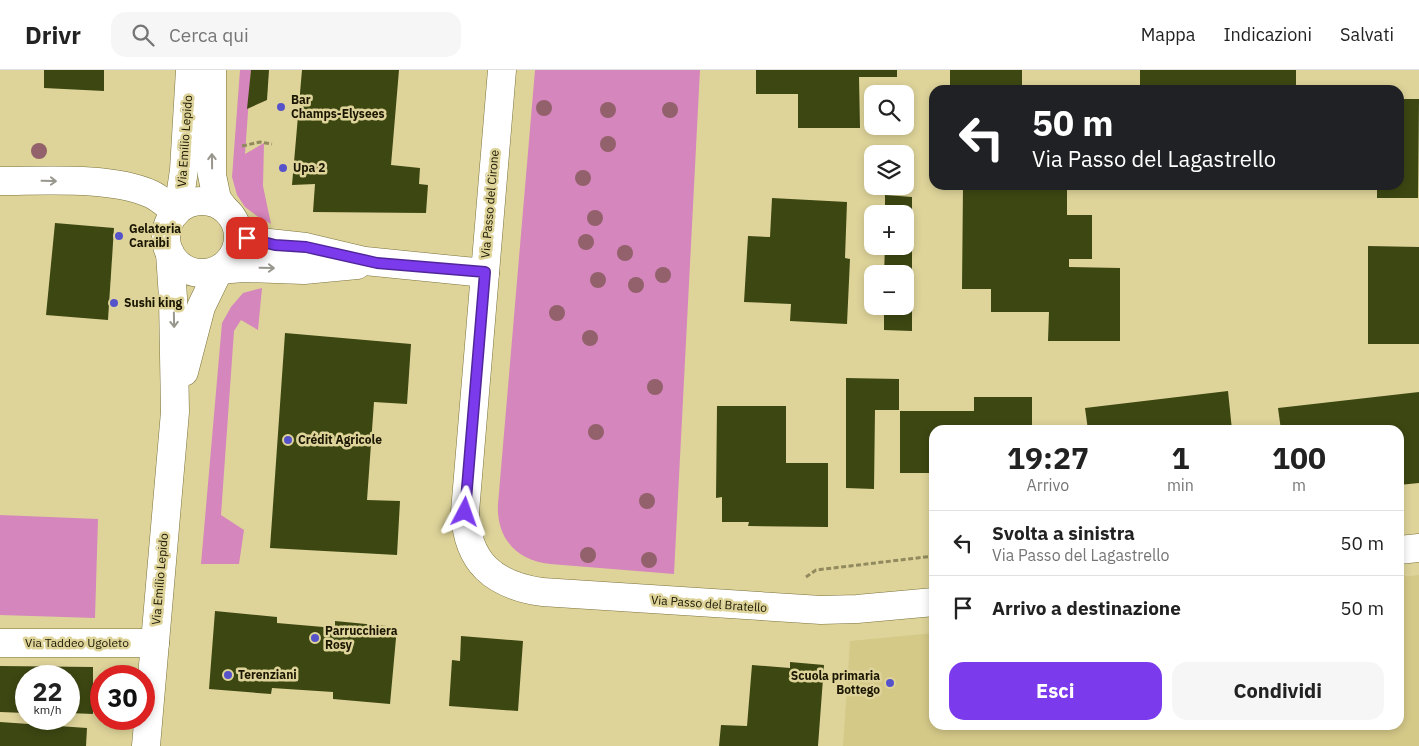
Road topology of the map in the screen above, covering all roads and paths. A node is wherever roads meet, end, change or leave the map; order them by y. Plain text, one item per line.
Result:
1 (190, 70) edge
2 (212, 70) edge
3 (502, 70) edge
4 (272, 144) dead end
5 (247, 146) dead end
6 (0, 180) edge
7 (223, 207) junction
8 (176, 212) junction
9 (238, 230) junction
10 (170, 253) junction
11 (389, 264) junction
12 (219, 270) junction
13 (485, 272) junction
14 (174, 412) junction
15 (1419, 548) edge
16 (1404, 550) edge
17 (929, 557) edge
18 (489, 571) joint
19 (801, 581) dead end
20 (929, 603) edge
21 (0, 643) edge
22 (155, 643) junction
23 (146, 746) edge

1 - 8 street, Via Emilio Lepido
7 -> 2 street, Via Emilio Lepido
3 - 13 street, Via Passo del Cirone
4 - 5 path
6 -> 8 street
7 - 8 street, Via Emilio Lepido
7 - 9 street, Via Emilio Lepido
8 - 10 street, Via Emilio Lepido
9 - 11 street
9 - 12 street, Via Emilio Lepido
10 - 12 street
10 -> 14 street, Via Emilio Lepido
12 -> 11 street
11 - 13 street
12 - 14 street, Via Emilio Lepido
13 - 18 street, Via Passo del Cirone
14 - 22 street, Via Emilio Lepido
15 - 16 street
17 - 19 path
18 - 20 street, Via Passo del Bratello
21 - 22 street, Via Taddeo Ugoleto
22 - 23 street, Via Emilio Lepido

